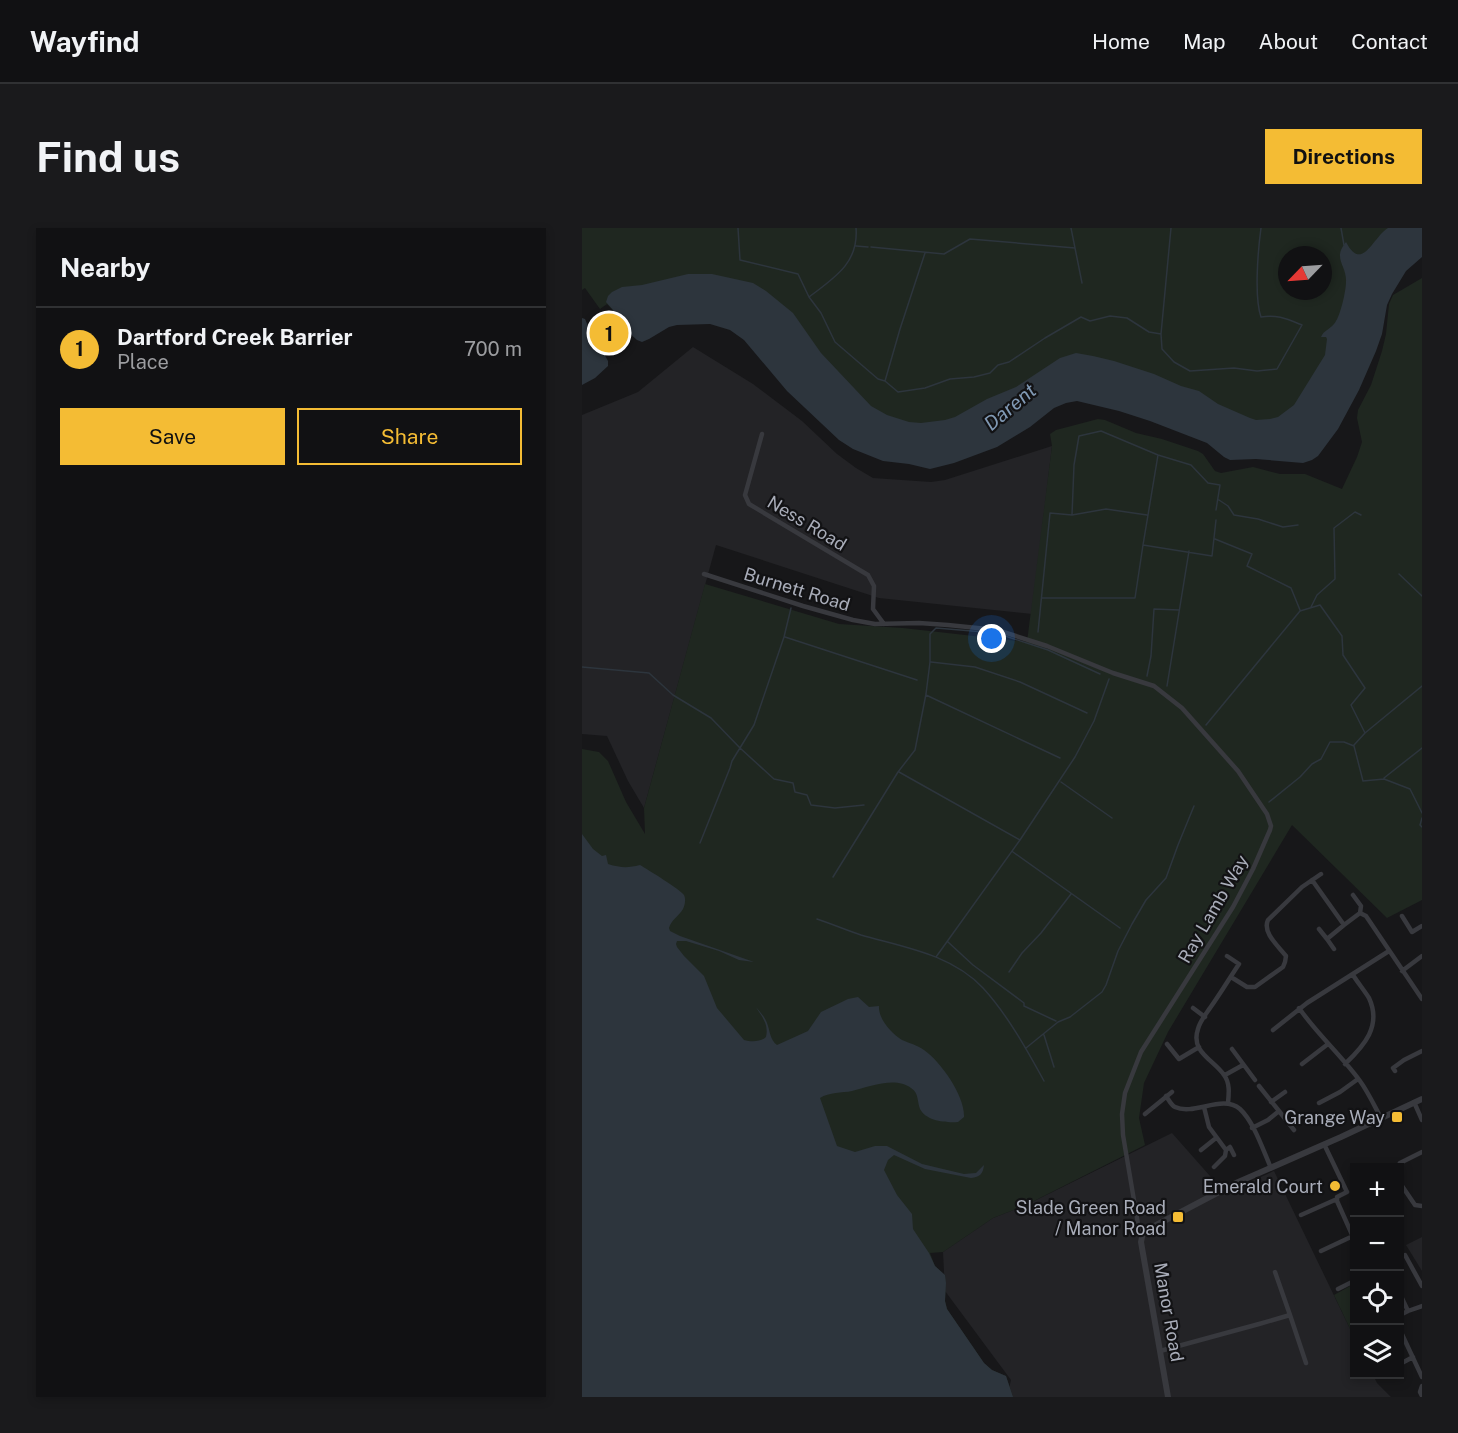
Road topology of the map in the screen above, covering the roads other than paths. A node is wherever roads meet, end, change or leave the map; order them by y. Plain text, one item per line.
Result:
1 (762, 434) dead end
2 (704, 574) dead end
3 (884, 624) junction
4 (997, 630) joint
5 (1321, 874) dead end
6 (1312, 880) junction
7 (1353, 895) dead end
8 (1360, 913) junction
9 (1402, 916) dead end
10 (1344, 925) junction
11 (1422, 926) edge
12 (1319, 929) dead end
13 (1327, 939) junction
14 (1334, 949) dead end
15 (1389, 951) junction
16 (1227, 956) dead end
17 (1422, 956) edge
18 (1402, 971) junction
19 (1353, 975) junction
20 (1231, 976) junction
21 (1422, 999) edge
22 (1193, 1008) dead end
23 (1299, 1008) junction
24 (1205, 1017) junction
25 (1273, 1030) dead end
26 (1167, 1044) dead end
27 (1328, 1044) junction
28 (1199, 1047) junction
29 (1232, 1049) dead end
30 (1422, 1051) edge
31 (1302, 1064) dead end
32 (1345, 1064) junction
33 (1243, 1065) junction
34 (1393, 1068) dead end
35 (1225, 1075) junction
36 (1358, 1079) junction
37 (1255, 1080) dead end
38 (1259, 1086) dead end
39 (1172, 1092) dead end
40 (1285, 1092) dead end
41 (1166, 1096) junction
42 (1422, 1098) edge
43 (1228, 1102) junction
44 (1271, 1102) junction
45 (1414, 1102) junction
46 (1319, 1103) dead end
47 (1204, 1107) junction
48 (1279, 1111) junction
49 (1145, 1114) dead end
50 (1381, 1118) junction
51 (1422, 1120) edge
52 (1252, 1128) junction
53 (1294, 1130) dead end
54 (1216, 1138) junction
55 (1324, 1144) junction
56 (1201, 1150) dead end
57 (1226, 1150) junction
58 (1422, 1152) edge
59 (1234, 1155) dead end
60 (1126, 1161) joint
61 (1400, 1163) edge
62 (1214, 1167) dead end
63 (1271, 1168) junction
64 (1404, 1189) edge
65 (1337, 1199) junction
66 (1422, 1206) edge
67 (1300, 1215) dead end
68 (1350, 1228) edge
69 (1143, 1232) junction
70 (1350, 1236) edge
71 (1321, 1251) dead end
72 (1404, 1255) edge
73 (1275, 1272) dead end
74 (1350, 1283) edge
75 (1422, 1286) edge
76 (1338, 1289) dead end
77 (1404, 1302) edge
78 (1422, 1306) edge
79 (1408, 1311) junction
80 (1404, 1314) edge
81 (1290, 1315) junction
82 (1404, 1338) edge
83 (1160, 1351) junction
84 (1413, 1357) junction
85 (1404, 1362) edge
86 (1306, 1363) dead end
87 (1422, 1377) edge
88 (1421, 1391) edge
89 (1413, 1393) dead end
90 (1168, 1397) edge

1 - 3 street, Ness Road
2 - 3 street, Burnett Road
3 - 4 street, Burnett Road
4 - 60 street, Ray Lamb Way
5 - 6 street
6 - 10 street
6 - 20 street
7 - 8 street
8 - 10 street
8 - 15 street
9 - 11 street
10 - 13 street
12 - 13 street
13 - 14 street
15 - 18 street
15 - 19 street
16 - 20 street
17 - 18 street
18 - 21 street
19 - 23 street
19 - 32 street
20 - 24 street
22 - 24 street
23 - 25 street
23 - 27 street
24 - 28 street
26 - 28 street
27 - 31 street
27 - 32 street
28 - 35 street
29 - 33 street
30 - 34 street
32 - 36 street
33 - 35 street
33 - 37 street
35 - 43 street
36 - 46 street
36 - 50 street
38 - 44 street
39 - 41 street
40 - 44 street
41 - 47 street
41 - 49 street
42 - 45 street
43 - 47 street
43 - 52 street
44 - 48 street
45 - 50 street
45 - 51 street
47 - 54 street
48 - 52 street
48 - 53 street
50 - 55 street
52 - 63 street
54 - 56 street
54 - 57 street
55 - 63 street
55 - 65 street
57 - 59 street
57 - 62 street
58 - 61 street
60 - 69 street, Manor Road
63 - 69 street
64 - 66 street
65 - 67 street
65 - 68 street
69 - 83 street, Manor Road
70 - 71 street
72 - 75 street
73 - 81 street
74 - 76 street
77 - 79 street
78 - 79 street
79 - 80 street
81 - 83 street
81 - 86 street
82 - 84 street
83 - 90 street, Manor Road
84 - 85 street
84 - 87 street
88 - 89 street

